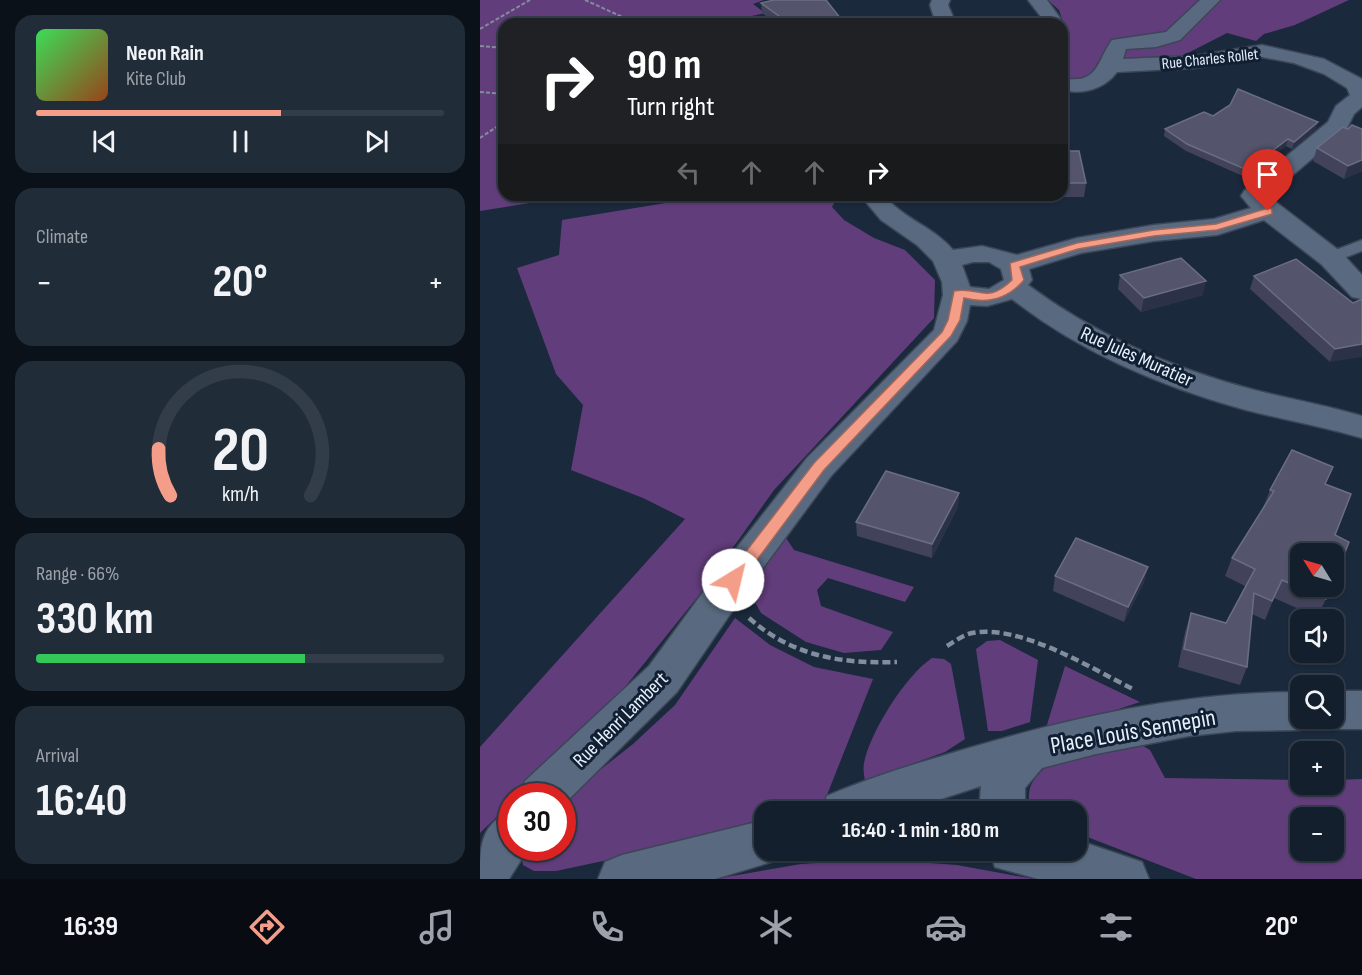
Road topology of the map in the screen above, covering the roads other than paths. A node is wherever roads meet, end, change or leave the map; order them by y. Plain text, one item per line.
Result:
1 (941, 0) edge
2 (1037, 0) edge
3 (1211, 0) edge
4 (944, 18) edge
5 (1051, 18) edge
6 (1111, 66) junction
7 (1068, 84) edge
8 (877, 201) edge
9 (1261, 203) junction
10 (1362, 245) edge
11 (1330, 258) junction
12 (1014, 276) junction
13 (953, 277) junction
14 (1362, 291) edge
15 (1362, 427) edge
16 (1344, 710) edge
17 (1362, 710) edge
18 (1290, 711) edge
19 (1030, 750) junction
20 (555, 783) edge
21 (867, 801) edge
22 (1001, 801) edge
23 (754, 846) edge
24 (498, 854) edge
25 (1066, 861) edge
26 (485, 879) edge
27 (622, 879) edge
28 (1125, 879) edge

1 - 4 street
2 - 5 street
3 - 6 street
6 - 7 street
6 - 9 street, Rue Charles Rollet
8 - 13 street
9 - 11 street
9 - 12 street
10 - 11 lane
11 - 14 street
12 - 13 street
12 - 13 street, Rue Jules Muratier
12 - 15 street, Rue Jules Muratier
13 - 20 street, Rue Henri Lambert
16 - 17 street
18 - 19 street, Place Louis Sennepin
19 - 21 street, Place Louis Sennepin
19 - 22 street, Place Louis Sennepin
23 - 27 street
24 - 26 street
25 - 28 street

